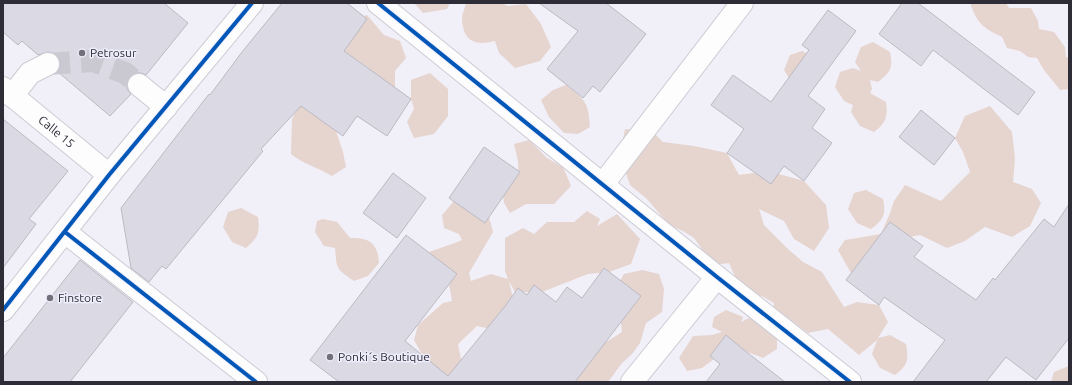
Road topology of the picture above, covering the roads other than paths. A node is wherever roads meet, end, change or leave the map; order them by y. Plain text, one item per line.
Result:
1 (252, 3) edge
2 (378, 3) edge
3 (742, 3) edge
4 (48, 64) tunnel mouth
5 (139, 84) tunnel mouth
6 (8, 92) edge
7 (166, 107) junction
8 (109, 175) junction
9 (603, 184) junction
10 (65, 232) junction
11 (717, 277) junction
12 (3, 310) edge
13 (256, 382) edge
14 (632, 382) edge
15 (850, 382) edge

1 - 7 street
2 - 9 street
3 - 9 street
4 - 6 street
5 - 7 street
6 - 8 street, Calle 15
7 - 8 street
8 - 10 street
9 - 11 street
10 - 12 street
10 - 13 street
11 - 14 street
11 - 15 street

